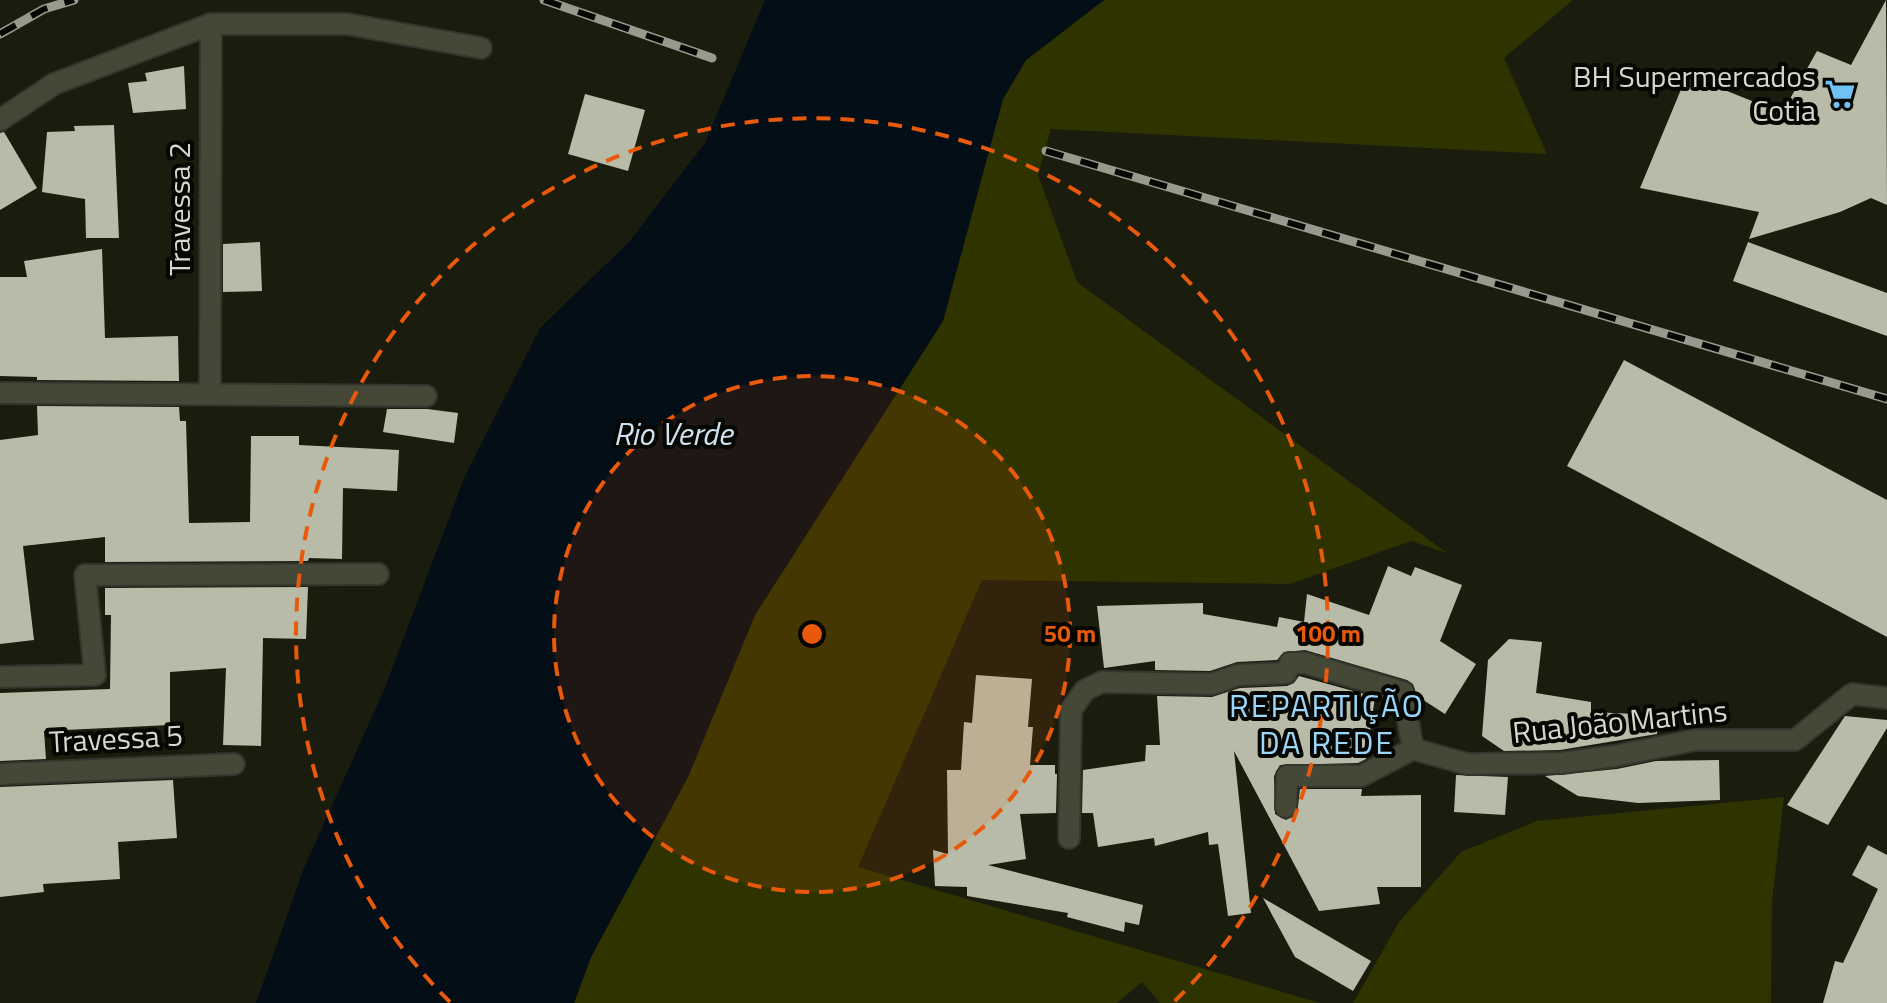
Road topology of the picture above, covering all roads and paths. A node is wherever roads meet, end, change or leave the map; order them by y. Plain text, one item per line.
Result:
1 (211, 24) junction
2 (481, 48) dead end
3 (0, 120) edge
4 (0, 393) edge
5 (210, 394) junction
6 (426, 396) dead end
7 (378, 574) dead end
8 (0, 677) edge
9 (1887, 698) edge
10 (1413, 749) junction
11 (234, 764) dead end
12 (0, 774) edge
13 (1286, 807) dead end
14 (1069, 838) dead end

1 - 2 street
1 - 3 street
1 - 5 street, Travessa 2
4 - 5 street
5 - 6 street
7 - 8 street
9 - 10 street, Rua João Martins
10 - 13 street
10 - 14 street
11 - 12 street, Travessa 5

